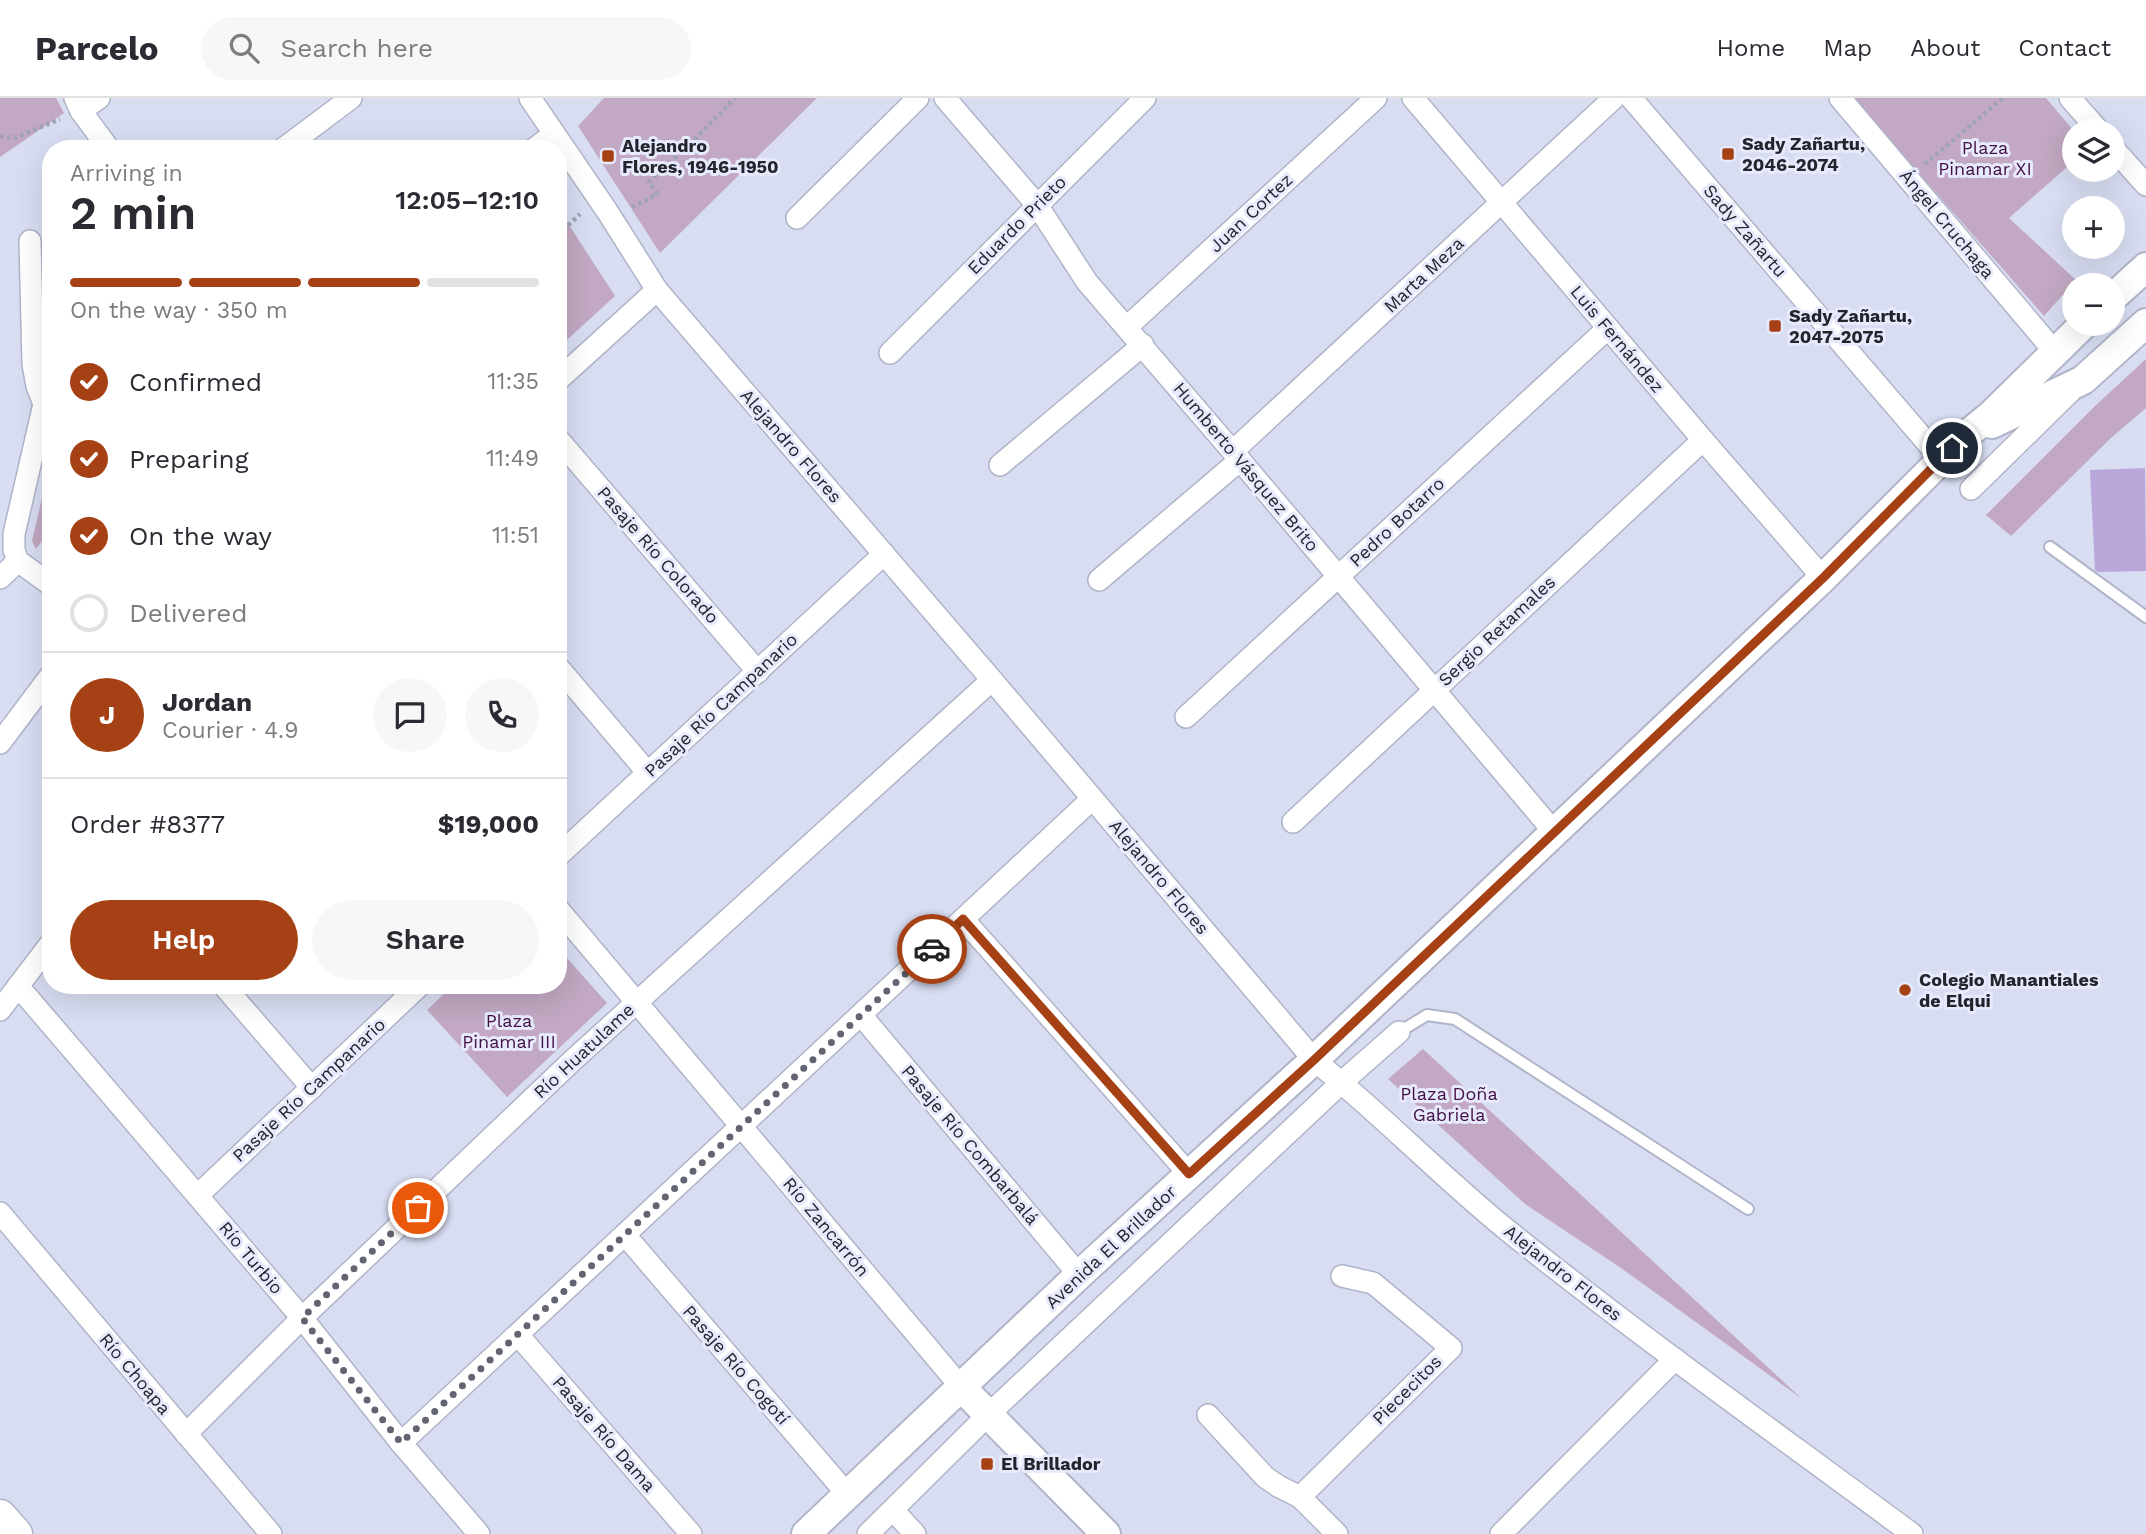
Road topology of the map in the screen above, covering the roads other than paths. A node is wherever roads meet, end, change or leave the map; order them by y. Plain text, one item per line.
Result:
1 (99, 98) edge
2 (351, 98) edge
3 (530, 98) edge
4 (918, 98) edge
5 (945, 98) edge
6 (1146, 98) edge
7 (1376, 98) edge
8 (1413, 98) edge
9 (1614, 98) edge
10 (1631, 98) edge
11 (1840, 98) edge
12 (2070, 98) edge
13 (78, 105) edge
14 (2088, 119) edge
15 (554, 134) junction
16 (103, 140) edge
17 (295, 140) edge
18 (546, 140) edge
19 (558, 140) edge
20 (567, 153) edge
21 (2125, 162) edge
22 (2146, 186) edge
23 (1502, 203) junction
24 (1037, 205) junction
25 (797, 218) dead end
26 (30, 242) dead end
27 (2146, 268) edge
28 (2125, 287) edge
29 (657, 290) junction
30 (2146, 323) edge
31 (1127, 327) junction
32 (1608, 328) junction
33 (2071, 336) edge
34 (1143, 345) junction
35 (2054, 351) junction
36 (890, 353) dead end
37 (567, 372) edge
38 (2083, 380) junction
39 (42, 392) edge
40 (42, 424) edge
41 (1964, 437) junction
42 (1703, 440) junction
43 (567, 449) edge
44 (1237, 456) junction
45 (1941, 459) junction
46 (1000, 466) dead end
47 (1971, 489) dead end
48 (2050, 547) dead end
49 (884, 554) junction
50 (18, 561) junction
51 (1339, 576) junction
52 (0, 578) edge
53 (42, 578) edge
54 (1823, 578) junction
55 (1099, 580) dead end
56 (2146, 617) edge
57 (758, 672) junction
58 (567, 678) edge
59 (992, 680) junction
60 (42, 688) edge
61 (1435, 689) junction
62 (1186, 717) dead end
63 (0, 743) edge
64 (648, 773) junction
65 (1093, 799) junction
66 (1293, 822) dead end
67 (1554, 832) junction
68 (567, 848) edge
69 (963, 919) junction
70 (567, 920) edge
71 (42, 955) edge
72 (18, 986) junction
73 (231, 994) edge
74 (410, 994) edge
75 (637, 1002) junction
76 (0, 1010) edge
77 (861, 1015) junction
78 (1399, 1032) joint
79 (1314, 1060) junction
80 (1342, 1082) junction
81 (312, 1088) junction
82 (741, 1126) junction
83 (1189, 1174) junction
84 (198, 1195) junction
85 (1748, 1209) dead end
86 (0, 1213) edge
87 (625, 1235) junction
88 (1080, 1275) junction
89 (1342, 1276) dead end
90 (302, 1318) junction
91 (518, 1335) junction
92 (1675, 1359) junction
93 (961, 1387) junction
94 (988, 1415) junction
95 (1208, 1415) dead end
96 (187, 1434) junction
97 (401, 1443) junction
98 (848, 1494) junction
99 (1300, 1497) junction
100 (893, 1510) junction
101 (0, 1516) edge
102 (16, 1534) edge
103 (271, 1534) edge
104 (479, 1534) edge
105 (691, 1534) edge
106 (806, 1534) edge
107 (868, 1534) edge
108 (915, 1534) edge
109 (1106, 1534) edge
110 (1337, 1534) edge
111 (1501, 1534) edge
112 (1912, 1534) edge

1 - 13 street
2 - 17 street
3 - 15 street, Alejandro Flores
4 - 25 street
5 - 24 street, Humberto Vásquez Brito
6 - 24 street, Eduardo Prieto
7 - 31 street, Juan Cortez
8 - 23 street, Luis Fernández
9 - 23 street, Marta Meza
10 - 45 street, Sady Zañartu
11 - 35 street, Ángel Cruchaga
12 - 14 street
13 - 16 street
15 - 18 street
15 - 19 street, Alejandro Flores
20 - 29 street, Alejandro Flores
21 - 22 street
23 - 32 street, Luis Fernández
23 - 44 street, Marta Meza
24 - 31 street, Humberto Vásquez Brito
24 - 36 street, Eduardo Prieto
26 - 39 street
27 - 28 street
29 - 37 street
29 - 49 street, Alejandro Flores
30 - 38 street
31 - 34 street, Humberto Vásquez Brito
32 - 42 street, Luis Fernández
32 - 51 street, Pedro Botarro
33 - 35 street, Avenida El Brillador
34 - 44 street, Humberto Vásquez Brito
34 - 46 street
35 - 41 street, Avenida El Brillador
38 - 41 street
38 - 47 street
40 - 50 street
41 - 45 street, Avenida El Brillador
42 - 54 street, Luis Fernández
42 - 61 street, Sergio Retamales
43 - 57 street, Pasaje Río Colorado
44 - 51 street, Humberto Vásquez Brito
44 - 55 street, Marta Meza
45 - 54 street, Avenida El Brillador
48 - 56 lane
49 - 57 street, Pasaje Río Campanario
49 - 59 street, Alejandro Flores
50 - 52 street
50 - 53 street
51 - 61 street, Humberto Vásquez Brito
51 - 62 street, Pedro Botarro
54 - 67 street, Avenida El Brillador
57 - 64 street, Pasaje Río Campanario
58 - 64 street
59 - 65 street, Alejandro Flores
59 - 75 street, Río Huatulame
60 - 63 street
61 - 66 street, Sergio Retamales
61 - 67 street, Humberto Vásquez Brito
64 - 68 street, Pasaje Río Campanario
65 - 69 street
65 - 79 street, Alejandro Flores
67 - 79 street, Avenida El Brillador
69 - 77 street
69 - 83 street
70 - 75 street, Río Zancarrón
71 - 72 street
72 - 76 street
72 - 84 street, Río Turbio
73 - 81 street
74 - 81 street, Pasaje Río Campanario
75 - 82 street, Río Zancarrón
75 - 90 street, Río Huatulame
77 - 82 street
77 - 88 street, Pasaje Río Combarbalá
78 - 80 street
78 - 85 lane
79 - 80 street, Alejandro Flores
79 - 83 street, Avenida El Brillador
80 - 92 street, Alejandro Flores
80 - 94 street
81 - 84 street, Pasaje Río Campanario
82 - 87 street
82 - 93 street, Río Zancarrón
83 - 88 street, Avenida El Brillador
84 - 90 street, Río Turbio
86 - 96 street, Río Choapa
87 - 91 street
87 - 98 street, Pasaje Río Cogotí
88 - 93 street, Avenida El Brillador
89 - 99 street, Piececitos
90 - 96 street, Río Huatulame
90 - 97 street, Río Turbio
91 - 97 street
91 - 105 street, Pasaje Río Dama
92 - 111 street
92 - 112 street, Alejandro Flores
93 - 94 street, Río Zancarrón
93 - 98 street, Avenida El Brillador
94 - 100 street
94 - 109 street, Río Zancarrón
95 - 99 street
96 - 103 street, Río Choapa
97 - 104 street, Río Turbio
98 - 106 street, Avenida El Brillador
99 - 110 street
100 - 107 street
100 - 108 street
101 - 102 main road

